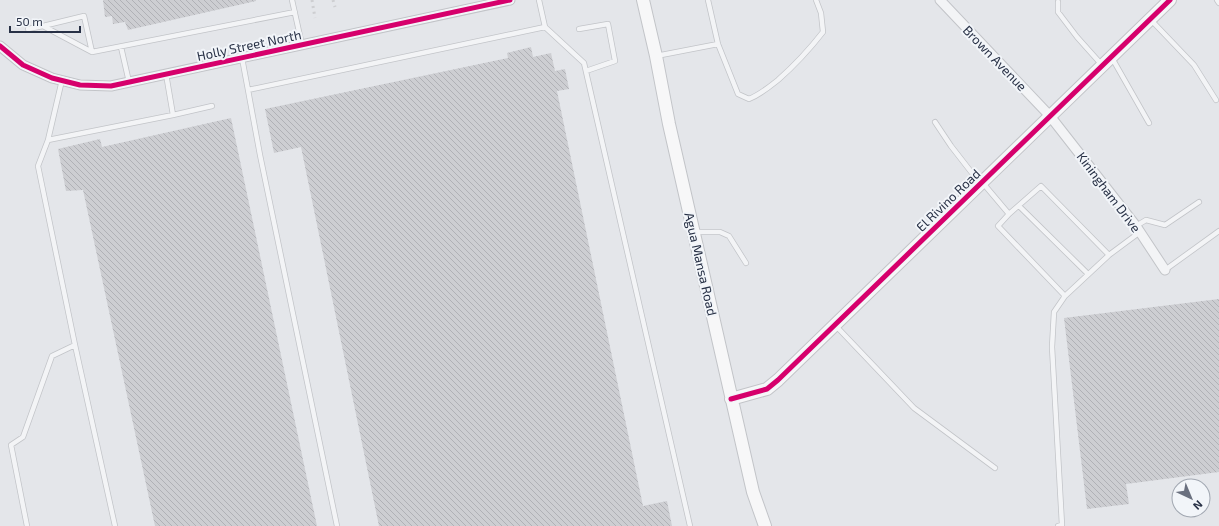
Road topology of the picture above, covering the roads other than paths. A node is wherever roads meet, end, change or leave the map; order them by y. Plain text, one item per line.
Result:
1 (292, 0) edge
2 (510, 0) edge
3 (539, 0) edge
4 (643, 0) edge
5 (708, 0) edge
6 (816, 0) edge
7 (940, 0) edge
8 (1170, 0) edge
9 (1217, 0) edge
10 (1058, 2) dead end
11 (479, 3) edge
12 (1219, 3) edge
13 (295, 12) junction
14 (1150, 19) junction
15 (43, 26) junction
16 (545, 27) junction
17 (28, 29) dead end
18 (579, 29) dead end
19 (718, 44) junction
20 (302, 45) junction
21 (0, 46) edge
22 (121, 47) junction
23 (92, 52) junction
24 (656, 56) junction
25 (242, 58) junction
26 (1107, 61) junction
27 (586, 72) junction
28 (166, 74) junction
29 (62, 80) junction
30 (129, 82) junction
31 (248, 90) junction
32 (1216, 100) dead end
33 (212, 106) dead end
34 (173, 115) junction
35 (1050, 116) junction
36 (935, 122) dead end
37 (1149, 123) dead end
38 (48, 140) junction
39 (982, 182) junction
40 (1199, 202) dead end
41 (1019, 206) junction
42 (1009, 214) junction
43 (1138, 229) junction
44 (694, 232) junction
45 (1219, 232) edge
46 (1108, 255) junction
47 (746, 264) dead end
48 (1165, 270) joint
49 (1088, 274) junction
50 (1065, 296) junction
51 (835, 325) junction
52 (76, 345) junction
53 (731, 398) junction
54 (995, 468) dead end
55 (27, 526) edge
56 (115, 526) edge
57 (337, 526) edge
58 (690, 526) edge
59 (764, 526) edge
60 (1058, 526) edge

1 - 13 lane
2 - 11 street, Holly Street North
3 - 16 lane
4 - 24 street, Agua Mansa Road
5 - 19 lane
6 - 19 lane
7 - 35 street, Brown Avenue
8 - 14 street, El Rivino Road
9 - 12 lane
10 - 26 lane
11 - 20 street, Holly Street North
13 - 20 lane
13 - 22 lane
14 - 26 street, El Rivino Road
14 - 32 lane
15 - 17 lane
15 - 23 lane
15 - 23 lane
16 - 27 lane
16 - 31 lane
18 - 27 lane
19 - 24 lane
20 - 25 street, Holly Street North
21 - 29 street, Holly Street North
22 - 23 lane
22 - 30 lane
24 - 44 street, Agua Mansa Road
25 - 28 street, Holly Street North
25 - 31 lane
26 - 35 street, El Rivino Road
26 - 37 lane
27 - 58 lane
28 - 30 street, Holly Street North
28 - 34 lane
29 - 30 street, Holly Street North
29 - 38 lane
31 - 57 lane
33 - 34 lane
34 - 38 lane
35 - 39 street, El Rivino Road
35 - 43 street, Kiningham Drive
36 - 39 lane
38 - 52 lane
39 - 42 lane
39 - 51 street, El Rivino Road
40 - 43 lane
41 - 42 lane
41 - 46 lane
41 - 49 lane
42 - 50 lane
43 - 46 lane
43 - 48 street, Kiningham Drive
44 - 47 lane
44 - 53 street, Agua Mansa Road
45 - 48 lane
46 - 49 lane
49 - 50 lane
50 - 60 lane
51 - 53 street, El Rivino Road
51 - 54 lane
52 - 55 lane
52 - 56 lane
53 - 59 street, Agua Mansa Road

